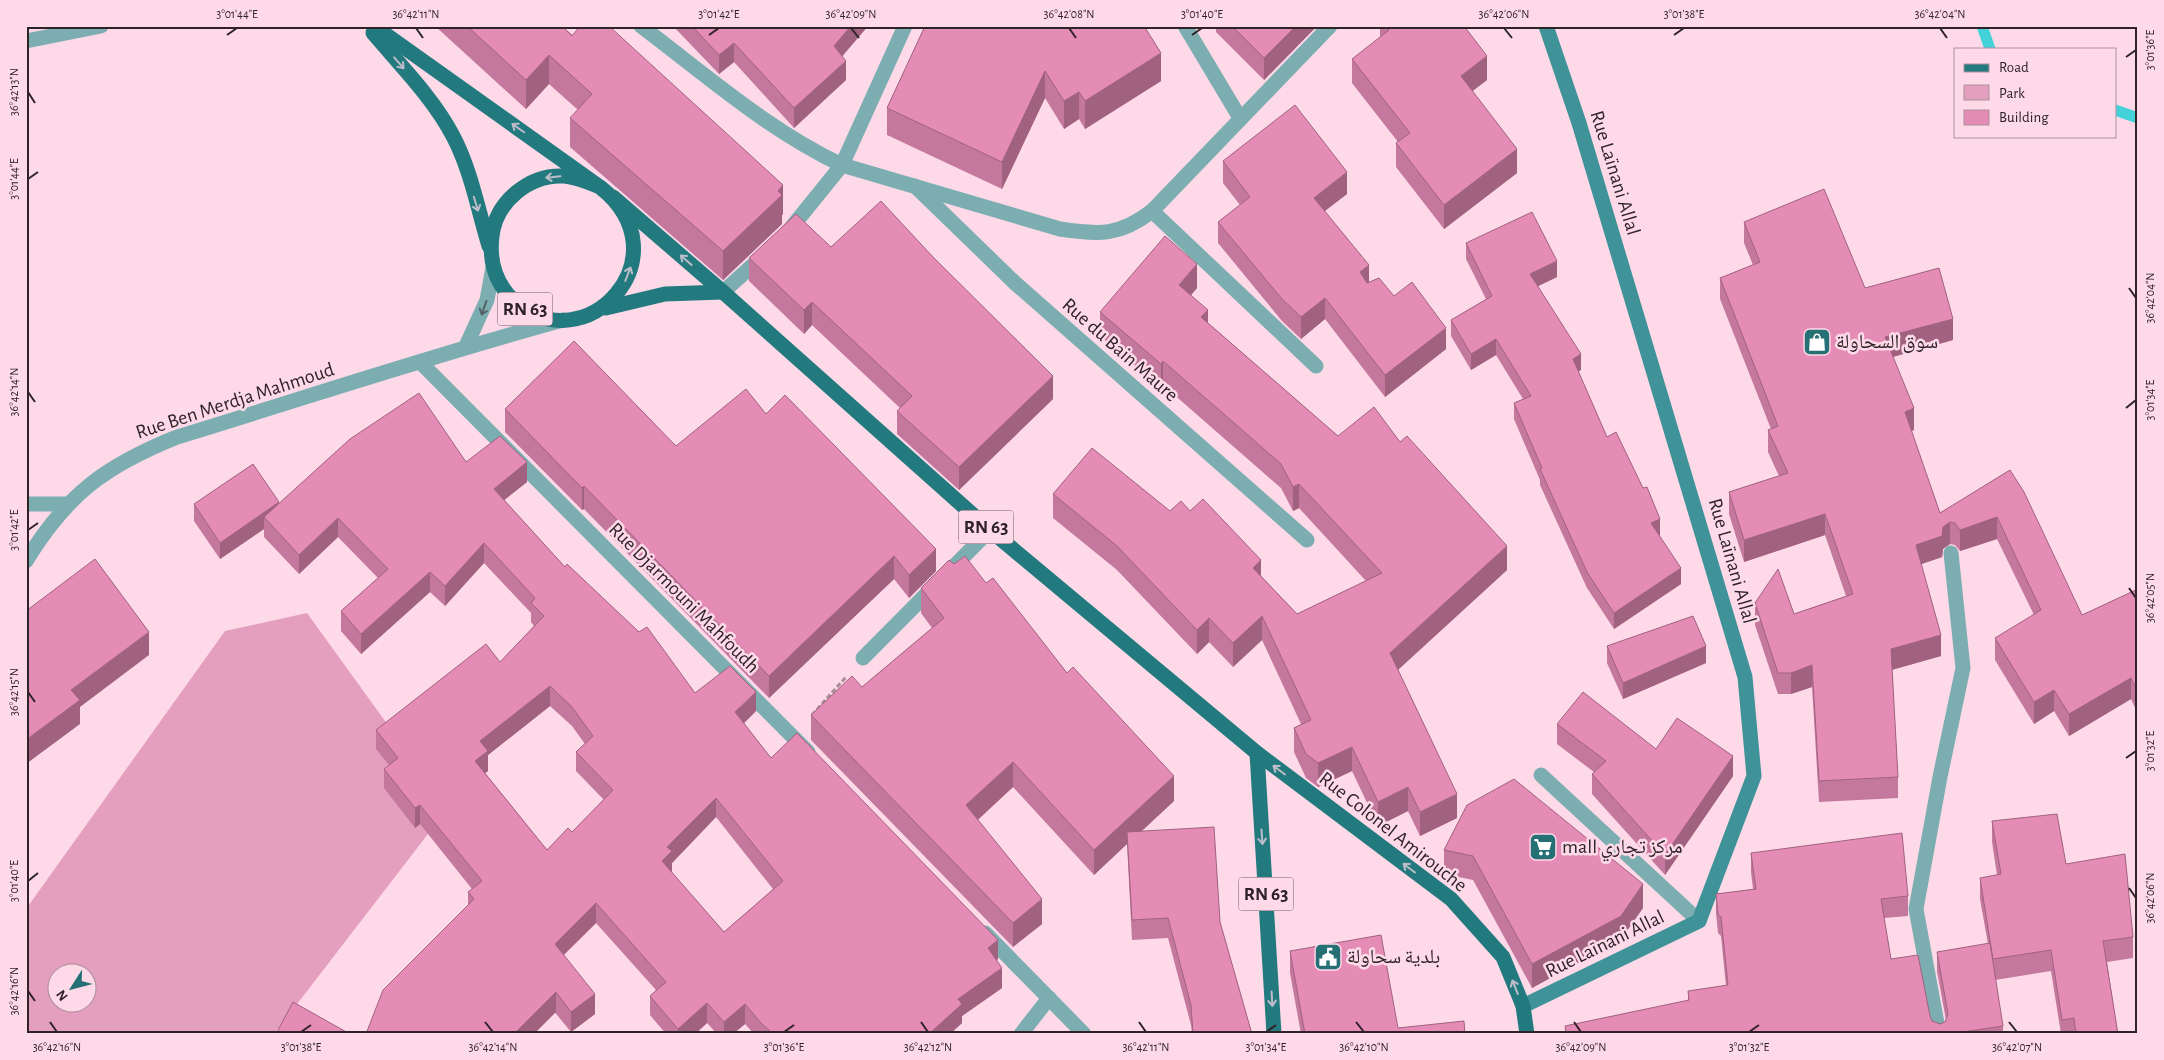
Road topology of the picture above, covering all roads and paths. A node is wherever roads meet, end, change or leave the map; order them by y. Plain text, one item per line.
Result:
1 (101, 26) edge
2 (367, 26) edge
3 (374, 26) edge
4 (641, 26) edge
5 (905, 26) edge
6 (1185, 26) edge
7 (1330, 26) edge
8 (1546, 26) edge
9 (26, 41) edge
10 (1240, 118) junction
11 (842, 165) junction
12 (912, 184) junction
13 (600, 187) junction
14 (613, 197) junction
15 (1152, 211) junction
16 (492, 260) junction
17 (723, 292) junction
18 (599, 310) junction
19 (563, 320) junction
20 (466, 346) junction
21 (422, 363) junction
22 (1316, 366) dead end
23 (26, 504) edge
24 (68, 504) junction
25 (990, 530) junction
26 (1307, 540) dead end
27 (1951, 553) dead end
28 (26, 561) edge
29 (863, 658) joint
30 (793, 736) junction
31 (1257, 753) junction
32 (820, 764) edge
33 (1541, 775) dead end
34 (972, 920) edge
35 (1700, 921) junction
36 (1049, 998) junction
37 (1523, 1006) junction
38 (1021, 1034) edge
39 (1084, 1034) edge
40 (1274, 1034) edge
41 (1527, 1034) edge
42 (1938, 1034) edge

1 - 9 street
2 -> 16 main road, RN 63
13 -> 3 main road, RN 63
4 - 11 street
5 - 11 street
6 - 10 street
7 - 10 street
8 - 35 main road, Rue Laïnani Allal
10 - 15 street
11 - 12 street
11 - 17 street
12 - 15 street
12 - 26 street, Rue du Bain Maure
13 - 14 main road, RN 63
13 -> 16 main road, RN 63
17 -> 14 main road, RN 63
18 -> 14 main road, RN 63
15 - 22 street
16 - 19 main road, RN 63
16 -> 20 street
17 - 18 main road, RN 63
17 - 25 main road, RN 63
18 - 19 main road, RN 63
19 - 20 street, Rue Ben Merdja Mahmoud
20 - 21 street, Rue Ben Merdja Mahmoud
21 - 24 street, Rue Ben Merdja Mahmoud
21 - 30 street, Rue Djarmouni Mahfoudh
23 - 24 street
24 - 28 street, Rue Ben Merdja Mahmoud
25 - 29 street
25 - 31 main road, RN 63
27 - 42 street
29 - 30 path
30 - 32 street, Rue Djarmouni Mahfoudh
37 -> 31 main road, Rue Colonel Amirouche
31 -> 40 main road, RN 63
33 - 35 street
34 - 36 street
35 - 37 main road, Rue Laïnani Allal
36 - 38 street
36 - 39 street
37 - 41 main road, Rue Colonel Amirouche

